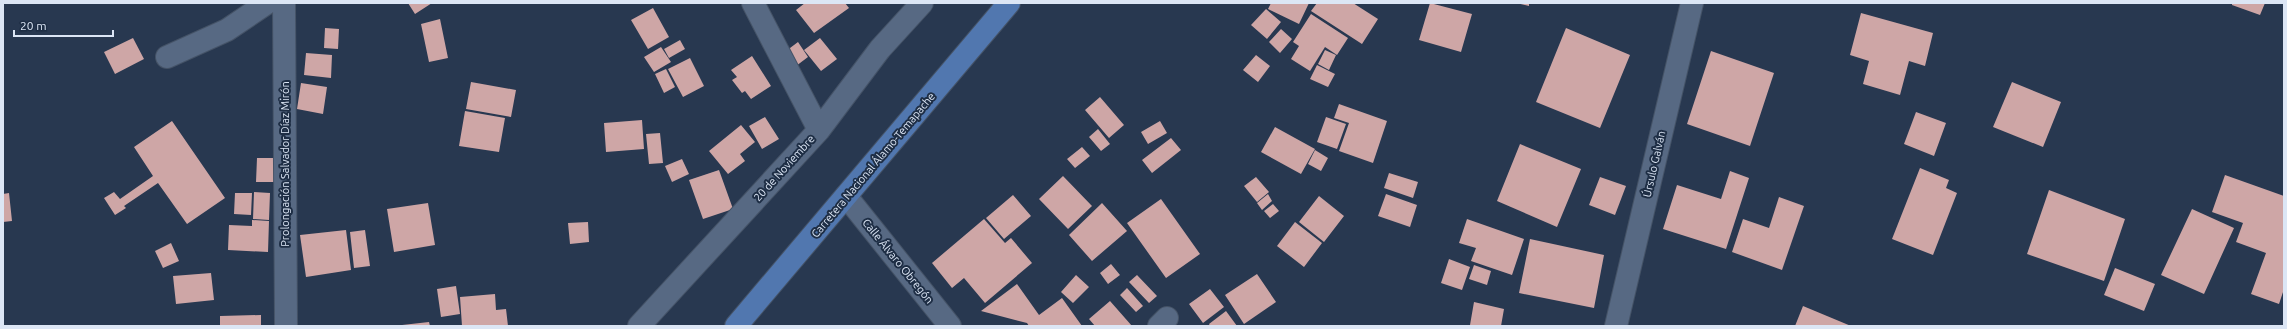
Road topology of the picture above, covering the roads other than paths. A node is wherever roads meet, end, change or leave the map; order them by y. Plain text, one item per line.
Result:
1 (267, 3) edge
2 (284, 3) edge
3 (753, 3) edge
4 (922, 3) edge
5 (1009, 3) edge
6 (1692, 3) edge
7 (167, 57) dead end
8 (819, 130) junction
9 (846, 196) junction
10 (740, 325) edge
11 (286, 326) edge
12 (639, 326) edge
13 (950, 326) edge
14 (1616, 326) edge

1 - 7 street
2 - 11 street, Prolongación Salvador Díaz Mirón
3 - 8 street
4 - 8 street, 20 de Noviembre
5 - 9 main road, Carretera Nacional Álamo-Temapache
6 - 14 street, Úrsulo Galván
8 - 12 street, 20 de Noviembre
9 - 10 main road, Carretera Nacional Álamo-Temapache
9 - 13 street, Calle Álvaro Obregón

